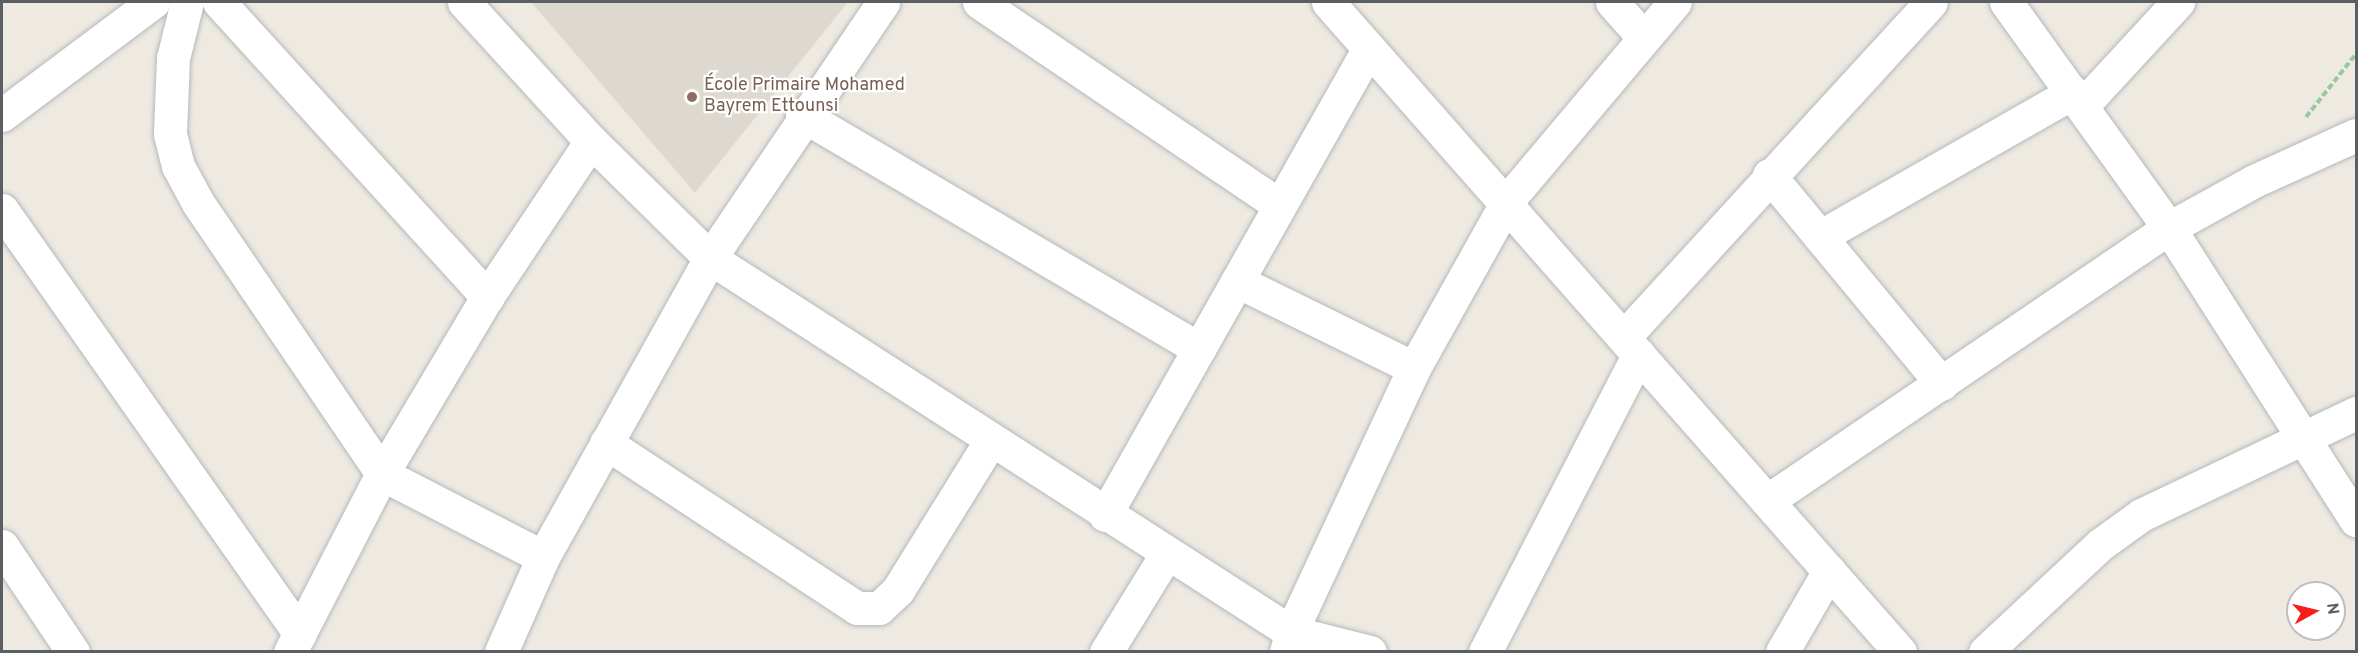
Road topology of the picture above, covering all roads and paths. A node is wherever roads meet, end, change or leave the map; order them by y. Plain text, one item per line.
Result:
1 (153, 2) edge
2 (187, 2) edge
3 (219, 2) edge
4 (464, 2) edge
5 (884, 2) edge
6 (979, 2) edge
7 (1328, 2) edge
8 (1612, 2) edge
9 (1676, 2) edge
10 (1931, 2) edge
11 (2006, 2) edge
12 (2178, 2) edge
13 (1644, 38) junction
14 (1369, 48) junction
15 (2077, 99) junction
16 (2, 115) edge
17 (802, 115) junction
18 (2356, 135) edge
19 (591, 141) junction
20 (1769, 175) junction
21 (1508, 200) junction
22 (1279, 205) junction
23 (2, 210) edge
24 (2169, 228) junction
25 (1821, 236) junction
26 (710, 258) junction
27 (1237, 281) junction
28 (487, 297) junction
29 (1632, 345) junction
30 (1199, 349) junction
31 (1414, 368) junction
32 (1942, 384) junction
33 (2356, 413) edge
34 (2300, 438) junction
35 (992, 440) junction
36 (606, 443) junction
37 (382, 474) junction
38 (1767, 501) junction
39 (1105, 515) junction
40 (2356, 520) edge
41 (2, 546) edge
42 (1167, 553) junction
43 (543, 557) junction
44 (1829, 571) junction
45 (1289, 642) edge
46 (295, 643) edge
47 (73, 651) edge
48 (501, 651) edge
49 (1106, 651) edge
50 (1370, 651) edge
51 (1485, 651) edge
52 (1782, 651) edge
53 (1900, 651) edge
54 (1985, 651) edge

1 - 16 street
2 - 37 street
3 - 28 street
4 - 19 street
5 - 17 street
6 - 22 street
7 - 14 street
8 - 13 street
9 - 13 street
10 - 20 street
11 - 15 street
12 - 15 street
13 - 21 street
14 - 21 street
14 - 22 street
15 - 24 street
15 - 25 street
17 - 26 street
17 - 30 street
18 - 24 street
19 - 26 street
19 - 28 street
20 - 25 street
20 - 29 street
21 - 29 street
21 - 31 street
22 - 27 street
23 - 46 street
24 - 32 street
24 - 34 street
25 - 32 street
26 - 35 street
26 - 36 street
27 - 30 street
27 - 31 street
28 - 37 street
29 - 38 street
29 - 51 street
30 - 39 street
31 - 45 street
32 - 38 street
33 - 34 street
34 - 40 street
34 - 54 street
35 - 36 street
35 - 39 street
36 - 43 street
37 - 43 street
37 - 46 street
38 - 44 street
39 - 42 street
41 - 47 street
42 - 45 street
42 - 49 street
43 - 48 street
44 - 52 street
44 - 53 street
45 - 50 street

